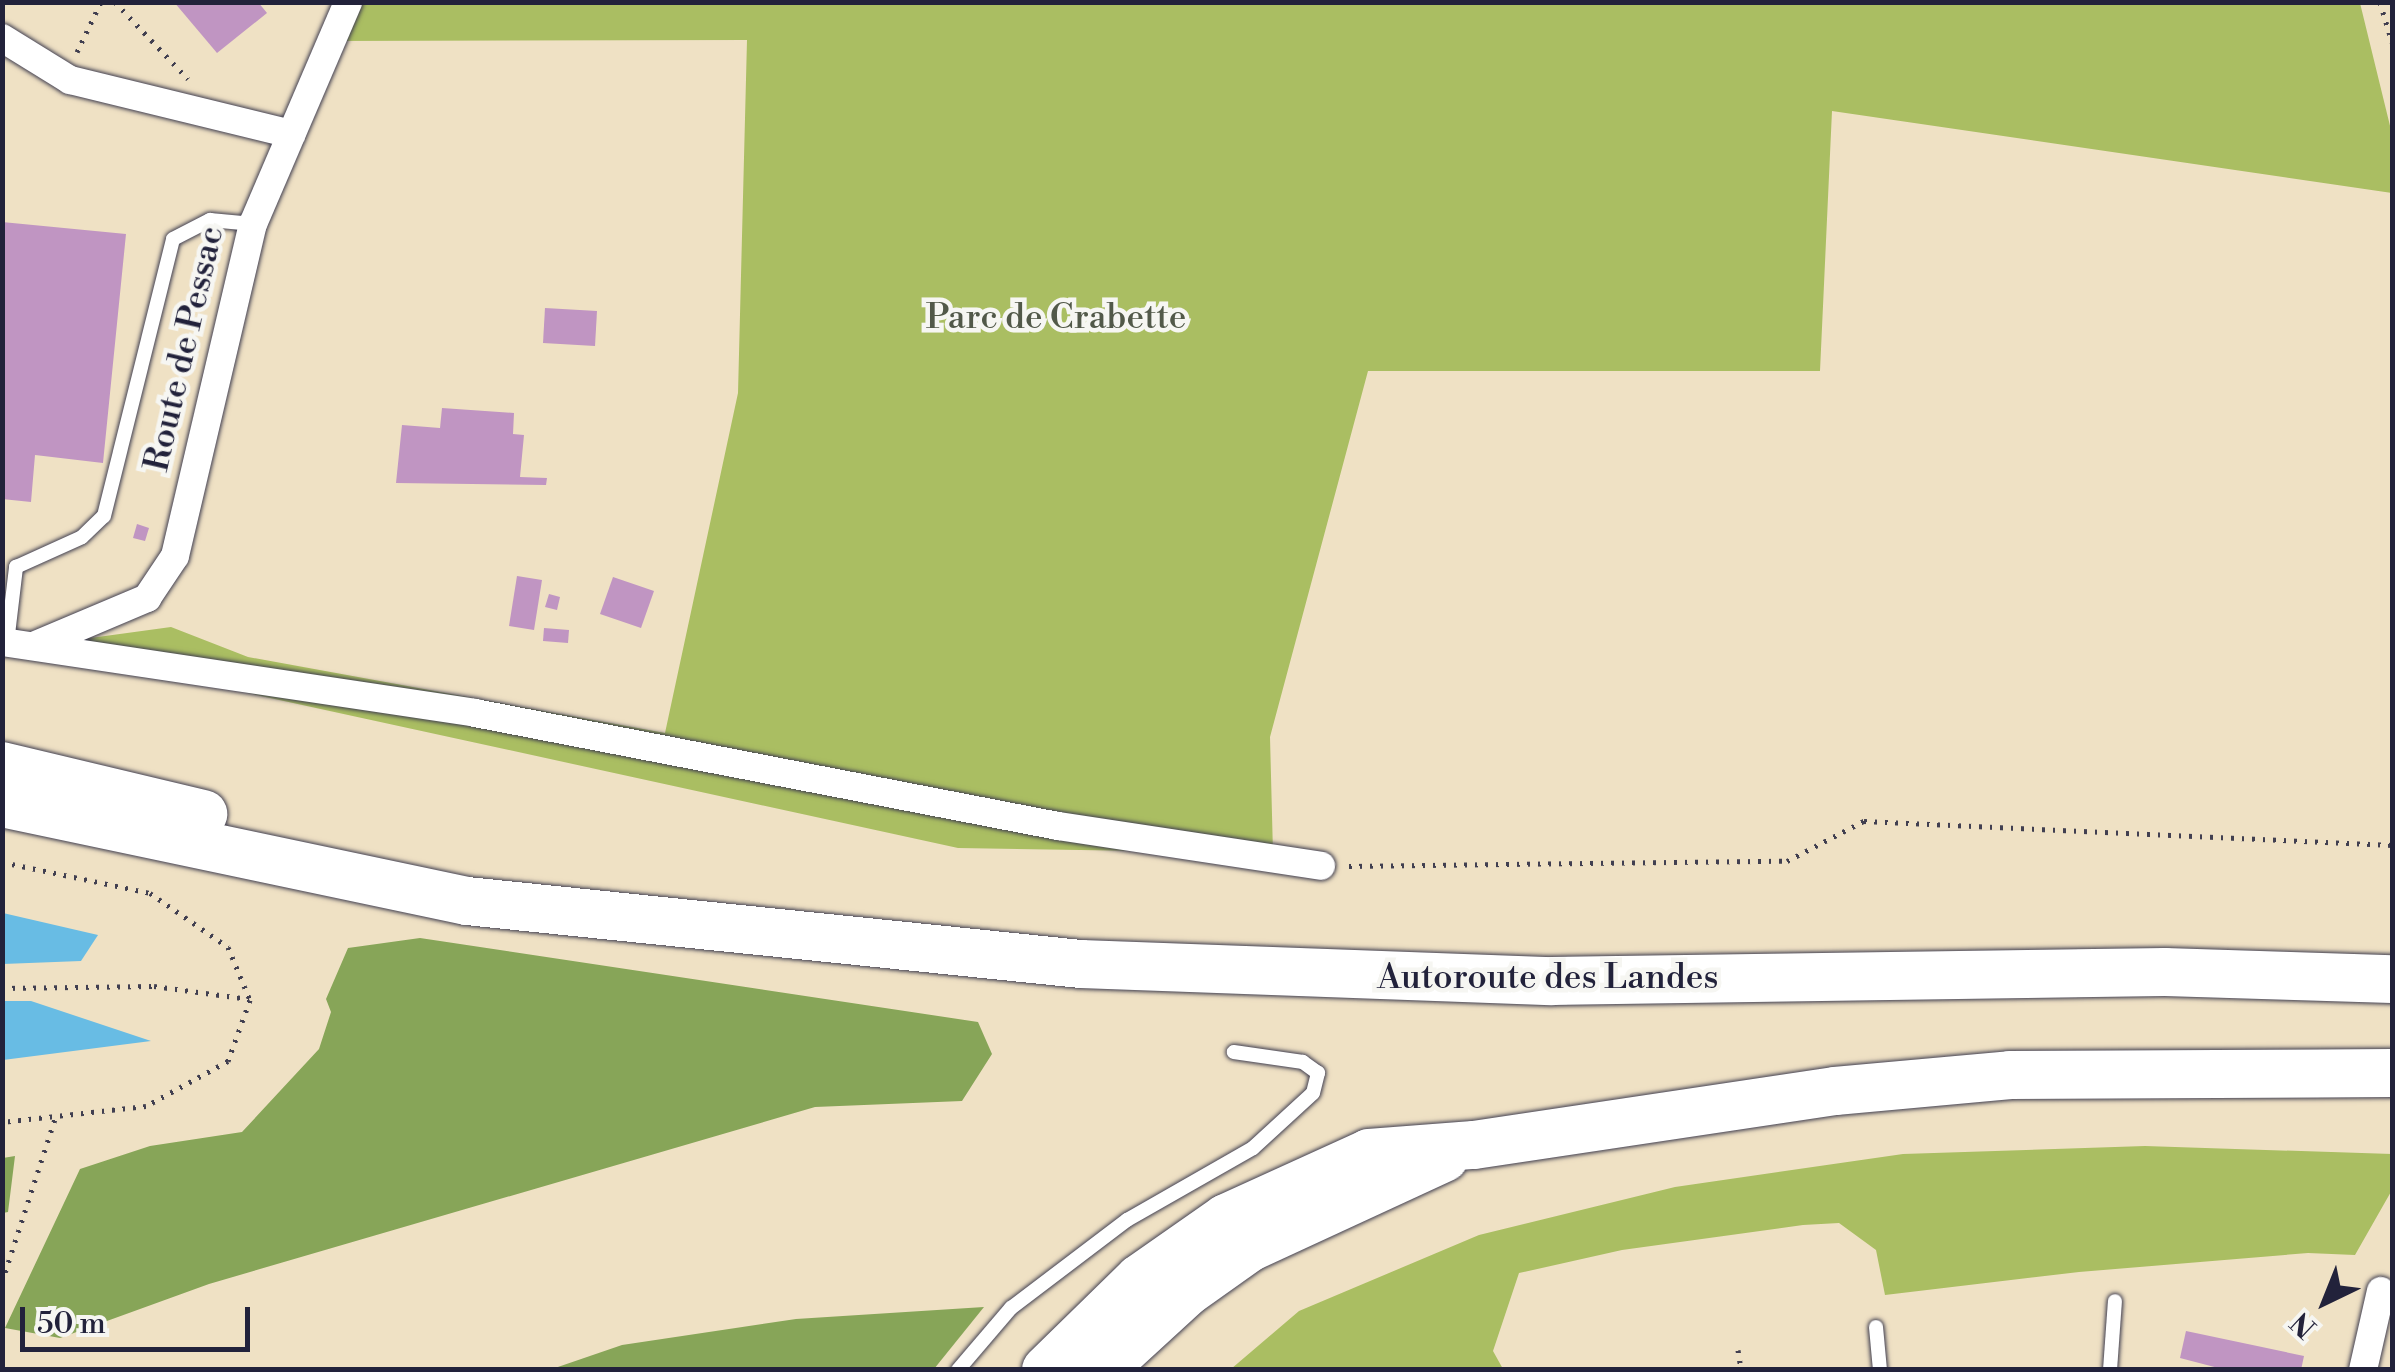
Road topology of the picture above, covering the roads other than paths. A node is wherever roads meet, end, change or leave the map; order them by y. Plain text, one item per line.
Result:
1 (348, 2) edge
2 (2, 38) edge
3 (292, 134) junction
4 (253, 224) junction
5 (14, 644) edge
6 (2, 766) edge
7 (2, 803) edge
8 (1321, 866) road end
9 (705, 924) junction
10 (2392, 979) edge
11 (1234, 1052) dead end
12 (2392, 1073) edge
13 (1474, 1144) junction
14 (2387, 1292) edge
15 (2116, 1301) dead end
16 (1876, 1327) dead end
17 (958, 1370) edge
18 (1046, 1370) edge
19 (1102, 1370) edge
20 (1880, 1370) edge
21 (2110, 1370) edge
22 (2363, 1370) edge

1 - 3 street, Route de Pessac
2 - 3 street
3 - 4 street, Route de Pessac
4 - 5 street, Route de Pessac
4 - 5 lane
5 - 8 street
6 - 9 highway
7 - 9 highway
9 - 10 highway, Autoroute des Landes
11 - 17 lane
12 - 13 highway
13 - 18 highway
13 - 19 highway
14 - 22 street
15 - 21 lane
16 - 20 lane

